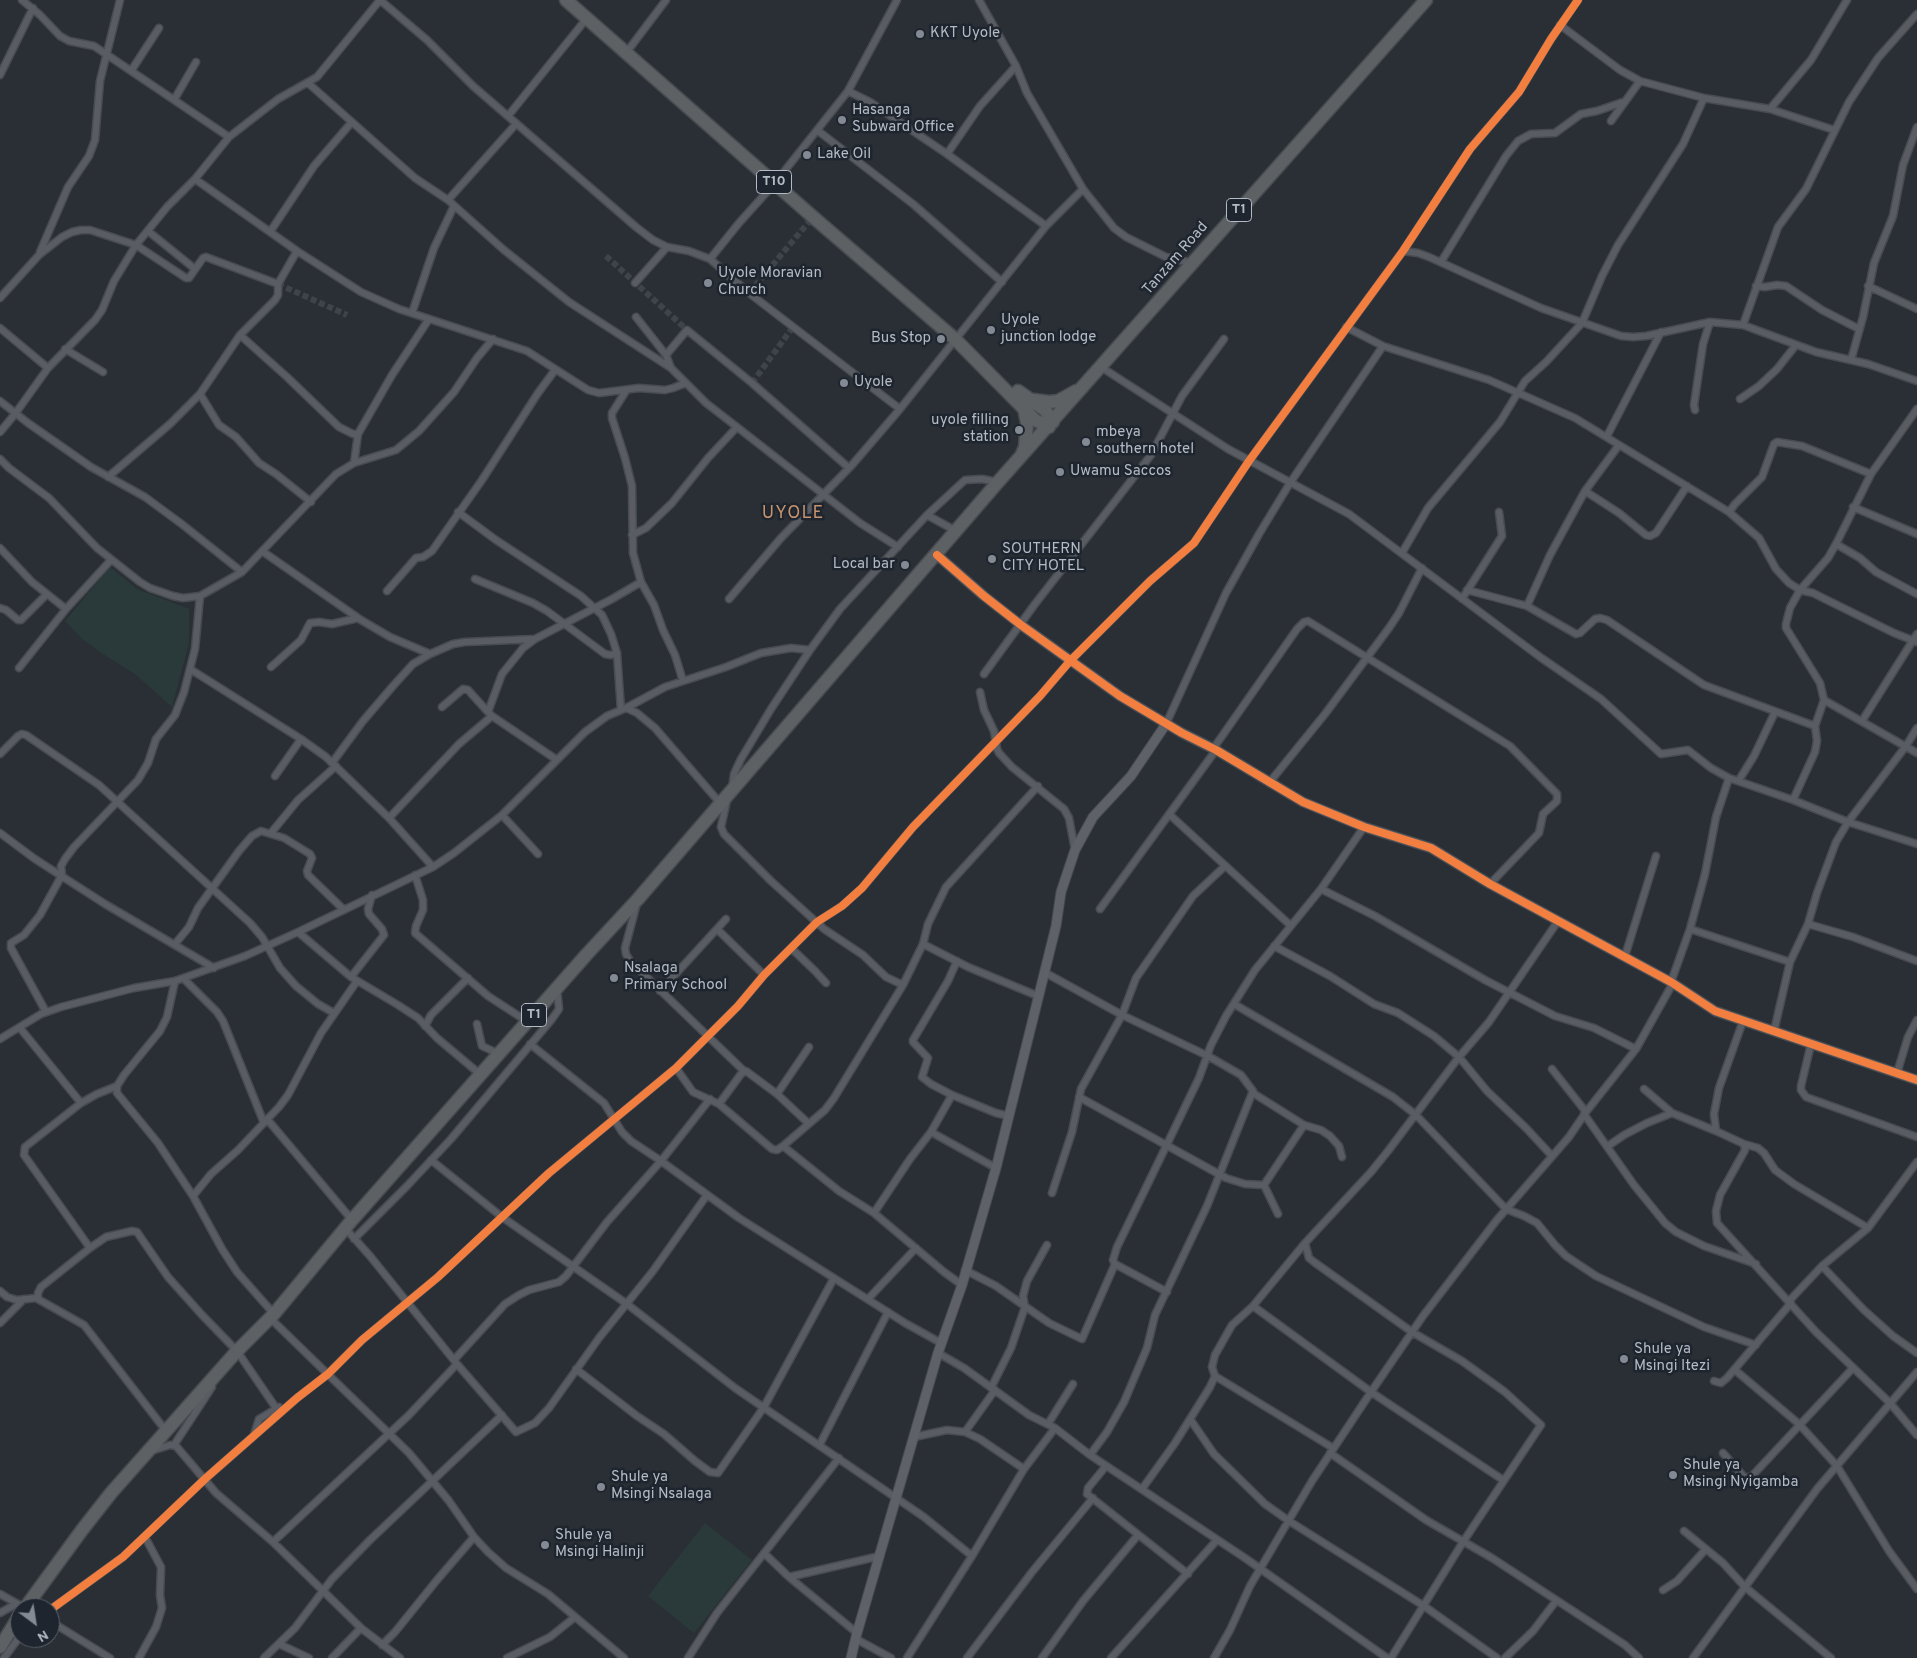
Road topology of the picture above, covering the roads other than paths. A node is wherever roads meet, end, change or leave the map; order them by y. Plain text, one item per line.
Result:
1 (22, 0) edge
2 (119, 0) edge
3 (380, 0) edge
4 (566, 0) edge
5 (666, 0) edge
6 (897, 0) edge
7 (979, 0) edge
8 (1426, 0) edge
9 (1578, 0) edge
10 (1847, 0) edge
11 (33, 8) junction
12 (1917, 14) edge
13 (587, 18) junction
14 (1560, 25) junction
15 (159, 28) dead end
16 (626, 53) junction
17 (106, 55) junction
18 (196, 62) dead end
19 (1016, 66) junction
20 (131, 71) junction
21 (0, 75) edge
22 (1640, 81) junction
23 (308, 83) junction
24 (848, 91) junction
25 (1704, 98) junction
26 (174, 100) junction
27 (1623, 102) junction
28 (1770, 109) junction
29 (508, 116) junction
30 (1611, 121) dead end
31 (351, 123) junction
32 (516, 124) junction
33 (1917, 127) edge
34 (817, 130) junction
35 (1834, 130) junction
36 (228, 137) junction
37 (947, 154) junction
38 (195, 179) junction
39 (775, 183) junction
40 (1084, 189) junction
41 (448, 200) junction
42 (454, 206) junction
43 (1046, 226) junction
44 (148, 231) junction
45 (270, 232) junction
46 (136, 245) junction
47 (667, 247) junction
48 (296, 251) junction
49 (1403, 251) junction
50 (39, 255) junction
51 (710, 259) junction
52 (1441, 262) junction
53 (1194, 264) junction
54 (195, 269) junction
55 (1002, 282) junction
56 (635, 283) dead end
57 (278, 284) junction
58 (1756, 286) junction
59 (1868, 286) junction
60 (0, 298) edge
61 (1917, 309) edge
62 (412, 313) junction
63 (636, 317) dead end
64 (429, 319) junction
65 (1710, 322) junction
66 (1582, 323) junction
67 (1742, 325) junction
68 (1346, 327) junction
69 (0, 328) edge
70 (1859, 329) junction
71 (1661, 332) junction
72 (240, 335) junction
73 (493, 339) junction
74 (955, 339) junction
75 (1224, 339) dead end
76 (1796, 345) junction
77 (1383, 346) junction
78 (65, 349) junction
79 (666, 354) junction
80 (1851, 360) junction
81 (1101, 367) junction
82 (48, 368) junction
83 (671, 368) junction
84 (555, 370) junction
85 (103, 372) dead end
86 (1917, 381) edge
87 (686, 382) junction
88 (1082, 388) junction
89 (626, 391) junction
90 (1517, 392) junction
91 (200, 394) junction
92 (1740, 399) dead end
93 (0, 402) edge
94 (1025, 403) junction
95 (900, 409) junction
96 (1917, 409) edge
97 (1695, 410) dead end
98 (1173, 413) junction
99 (15, 414) junction
100 (1051, 424) junction
101 (737, 427) junction
102 (0, 432) edge
103 (358, 434) junction
104 (1607, 436) junction
105 (1619, 445) junction
106 (0, 459) edge
107 (1020, 459) junction
108 (1249, 461) junction
109 (354, 463) junction
110 (849, 468) junction
111 (1871, 474) junction
112 (108, 477) junction
113 (998, 482) junction
114 (1290, 483) junction
115 (1687, 486) junction
116 (1585, 491) junction
117 (824, 495) junction
118 (311, 502) junction
119 (1853, 507) junction
120 (458, 512) junction
121 (1499, 512) dead end
122 (1729, 512) junction
123 (927, 515) junction
124 (957, 531) junction
125 (1917, 534) edge
126 (632, 535) junction
127 (1836, 544) junction
128 (898, 547) junction
129 (0, 548) edge
130 (262, 551) junction
131 (1402, 553) junction
132 (937, 555) junction
133 (112, 560) junction
134 (1422, 568) junction
135 (242, 572) junction
136 (475, 579) dead end
137 (641, 582) junction
138 (1467, 590) junction
139 (1800, 590) junction
140 (387, 592) dead end
141 (47, 594) junction
142 (1917, 594) edge
143 (200, 596) junction
144 (729, 599) dead end
145 (1462, 599) junction
146 (1527, 606) junction
147 (0, 608) edge
148 (594, 608) junction
149 (66, 609) junction
150 (358, 618) junction
151 (566, 624) junction
152 (1021, 625) junction
153 (1916, 638) edge
154 (535, 639) junction
155 (810, 650) junction
156 (617, 653) junction
157 (430, 654) junction
158 (1368, 657) junction
159 (1070, 661) junction
160 (271, 667) dead end
161 (19, 668) dead end
162 (190, 669) junction
163 (984, 674) dead end
164 (683, 681) junction
165 (980, 692) dead end
166 (1824, 700) junction
167 (442, 706) dead end
168 (623, 709) junction
169 (1775, 712) junction
170 (490, 714) junction
171 (1862, 721) junction
172 (1166, 724) junction
173 (1815, 726) junction
174 (1917, 728) edge
175 (301, 739) junction
176 (996, 742) junction
177 (1906, 746) junction
178 (1215, 750) junction
179 (1917, 753) edge
180 (0, 754) edge
181 (557, 760) junction
182 (334, 765) junction
183 (275, 776) dead end
184 (1729, 778) junction
185 (1739, 780) junction
186 (1269, 783) junction
187 (1038, 786) junction
188 (727, 796) junction
189 (1792, 800) junction
190 (118, 801) junction
191 (502, 814) junction
192 (1169, 814) junction
193 (389, 818) junction
194 (1848, 822) junction
195 (1364, 827) junction
196 (0, 833) edge
197 (271, 833) junction
198 (1917, 844) edge
199 (1075, 850) junction
200 (538, 854) dead end
201 (1656, 856) dead end
202 (433, 866) junction
203 (1225, 866) junction
204 (62, 875) junction
205 (415, 875) junction
206 (1490, 884) junction
207 (212, 888) junction
208 (1321, 889) junction
209 (372, 895) junction
210 (638, 899) junction
211 (1100, 909) dead end
212 (344, 910) junction
213 (726, 919) dead end
214 (1558, 921) junction
215 (817, 922) junction
216 (1808, 924) junction
217 (1290, 925) junction
218 (716, 929) junction
219 (1690, 929) junction
220 (298, 932) junction
221 (176, 944) junction
222 (923, 944) junction
223 (267, 946) junction
224 (1274, 946) junction
225 (791, 948) junction
226 (1625, 956) junction
227 (957, 961) junction
228 (1917, 961) edge
229 (1790, 962) junction
230 (214, 968) junction
231 (1044, 972) junction
232 (764, 975) junction
233 (468, 978) junction
234 (184, 979) junction
235 (354, 979) junction
236 (175, 981) junction
237 (826, 983) dead end
238 (1672, 983) junction
239 (903, 985) junction
240 (557, 989) junction
241 (660, 991) junction
242 (1511, 992) junction
243 (1038, 996) junction
244 (1234, 1004) junction
245 (46, 1012) junction
246 (334, 1013) junction
247 (1122, 1015) junction
248 (1917, 1020) edge
249 (1744, 1021) junction
250 (528, 1022) junction
251 (477, 1024) dead end
252 (425, 1026) junction
253 (20, 1028) junction
254 (1774, 1031) junction
255 (709, 1036) junction
256 (0, 1040) edge
257 (530, 1044) junction
258 (1811, 1044) junction
259 (809, 1047) dead end
260 (1636, 1049) junction
261 (500, 1055) junction
262 (1208, 1056) junction
263 (1459, 1056) junction
264 (676, 1068) junction
265 (1552, 1070) dead end
266 (744, 1071) junction
267 (1897, 1073) junction
268 (481, 1076) junction
269 (1917, 1080) edge
270 (117, 1086) junction
271 (1644, 1089) dead end
272 (1253, 1093) junction
273 (777, 1094) junction
274 (952, 1095) junction
275 (1079, 1097) junction
276 (710, 1099) junction
277 (81, 1103) junction
278 (719, 1104) junction
279 (1585, 1113) junction
280 (1672, 1113) junction
281 (1416, 1115) junction
282 (1009, 1116) junction
283 (614, 1120) junction
284 (266, 1121) junction
285 (808, 1124) junction
286 (1304, 1125) junction
287 (1716, 1131) junction
288 (931, 1132) junction
289 (1917, 1137) edge
290 (1744, 1144) junction
291 (783, 1146) junction
292 (1166, 1146) junction
293 (1608, 1146) junction
294 (1552, 1156) junction
295 (1342, 1157) dead end
296 (431, 1160) junction
297 (661, 1161) junction
298 (1917, 1162) edge
299 (996, 1168) junction
300 (1219, 1173) junction
301 (1264, 1185) junction
302 (1052, 1193) dead end
303 (707, 1195) junction
304 (193, 1196) junction
305 (1506, 1209) junction
306 (874, 1214) junction
307 (1278, 1214) dead end
308 (502, 1217) junction
309 (349, 1224) junction
310 (1868, 1228) junction
311 (354, 1239) junction
312 (1305, 1243) junction
313 (1047, 1245) dead end
314 (90, 1248) junction
315 (916, 1248) junction
316 (1115, 1264) junction
317 (1756, 1265) junction
318 (1822, 1266) junction
319 (573, 1267) junction
320 (965, 1270) junction
321 (834, 1278) junction
322 (962, 1285) junction
323 (0, 1291) edge
324 (1167, 1292) junction
325 (24, 1299) junction
326 (38, 1299) junction
327 (868, 1299) junction
328 (407, 1302) junction
329 (1790, 1302) junction
330 (627, 1304) junction
331 (1253, 1306) junction
332 (1026, 1307) junction
333 (888, 1312) junction
334 (272, 1316) junction
335 (0, 1323) edge
336 (1412, 1332) junction
337 (941, 1343) junction
338 (1756, 1345) junction
339 (237, 1350) junction
340 (938, 1353) junction
341 (1917, 1353) edge
342 (456, 1362) junction
343 (1853, 1368) junction
344 (221, 1369) junction
345 (576, 1369) junction
346 (1735, 1370) junction
347 (1917, 1372) edge
348 (328, 1374) junction
349 (1214, 1376) junction
350 (1714, 1381) dead end
351 (1074, 1384) dead end
352 (993, 1389) junction
353 (1371, 1392) junction
354 (297, 1398) junction
355 (1890, 1403) junction
356 (764, 1407) junction
357 (276, 1408) junction
358 (502, 1415) junction
359 (1190, 1419) junction
360 (1048, 1424) junction
361 (1799, 1424) junction
362 (1055, 1428) junction
363 (166, 1431) junction
364 (389, 1432) junction
365 (964, 1432) junction
366 (1917, 1435) edge
367 (254, 1436) junction
368 (914, 1437) junction
369 (820, 1444) junction
370 (174, 1445) junction
371 (1331, 1450) junction
372 (148, 1453) junction
373 (1723, 1453) dead end
374 (1090, 1455) junction
375 (839, 1458) junction
376 (1106, 1466) junction
377 (1837, 1466) junction
378 (1024, 1469) junction
379 (206, 1478) junction
380 (432, 1480) junction
381 (1503, 1480) junction
382 (1142, 1489) junction
383 (897, 1498) junction
384 (1093, 1498) junction
385 (1289, 1521) junction
386 (1684, 1531) dead end
387 (1138, 1535) junction
388 (146, 1537) junction
389 (474, 1537) junction
390 (1217, 1540) junction
391 (273, 1542) junction
392 (1463, 1542) junction
393 (1706, 1549) junction
394 (764, 1553) junction
395 (880, 1556) junction
396 (972, 1556) junction
397 (1261, 1569) junction
398 (1188, 1574) junction
399 (789, 1577) junction
400 (1745, 1587) junction
401 (1917, 1589) edge
402 (1663, 1590) dead end
403 (322, 1591) junction
404 (30, 1598) edge
405 (1556, 1601) junction
406 (60, 1603) edge
407 (1424, 1606) junction
408 (575, 1617) junction
409 (60, 1627) edge
410 (361, 1628) junction
411 (10, 1630) edge
412 (856, 1636) junction
413 (279, 1644) junction
414 (382, 1645) junction
415 (0, 1647) edge
416 (516, 1656) edge
417 (110, 1658) edge
418 (139, 1658) edge
419 (264, 1658) edge
420 (309, 1658) edge
421 (332, 1658) edge
422 (400, 1658) edge
423 (507, 1658) edge
424 (624, 1658) edge
425 (688, 1658) edge
426 (851, 1658) edge
427 (891, 1658) edge
428 (907, 1658) edge
429 (967, 1658) edge
430 (1042, 1658) edge
431 (1111, 1658) edge
432 (1214, 1658) edge
433 (1387, 1658) edge
434 (1497, 1658) edge
435 (1505, 1658) edge
436 (1639, 1658) edge
437 (1693, 1658) edge
438 (1831, 1658) edge

1 - 11 street
2 - 17 street
3 - 23 street
3 - 29 street
4 - 13 highway, T10
5 - 16 street
6 - 24 street
7 - 19 street
8 - 53 highway, Tanzam Road / T1
9 - 14 street
10 - 28 street
11 - 17 street
11 - 21 street
12 - 35 street
13 - 16 highway, T10
13 - 29 street
14 - 22 street
14 - 49 street
15 - 20 street
16 - 39 highway, T10
17 - 20 street
17 - 50 street
18 - 26 street
19 - 37 street
19 - 40 street
20 - 26 street
22 - 25 street
22 - 27 street
23 - 31 street
23 - 36 street
24 - 34 street
24 - 37 street
25 - 28 street
25 - 66 street
26 - 36 street
27 - 30 street
27 - 52 street
28 - 35 street
29 - 32 street
31 - 41 street
31 - 45 street
32 - 41 street
32 - 47 street
33 - 59 street
34 - 39 street
34 - 55 street
35 - 58 street
36 - 38 street
37 - 43 street
38 - 44 street
38 - 45 street
39 - 51 street
39 - 74 highway, T10
40 - 43 street
40 - 53 street
41 - 42 street
42 - 62 street
42 - 83 street
43 - 55 street
44 - 46 street
44 - 54 street
45 - 48 street
46 - 50 street
46 - 54 street
46 - 78 street
47 - 51 street
47 - 56 street
48 - 57 street
48 - 62 street
49 - 52 street
49 - 68 street
50 - 60 street
51 - 95 street
52 - 66 street
53 - 81 highway, Tanzam Road / T1
54 - 57 street
55 - 74 street
57 - 72 street
58 - 67 street
58 - 70 street
59 - 61 street
59 - 70 street
62 - 64 street
63 - 79 street
64 - 73 street
64 - 103 street
65 - 67 street
65 - 71 street
65 - 97 street
66 - 71 street
66 - 90 street
67 - 76 street
68 - 77 street
68 - 108 street
69 - 82 street
70 - 80 street
71 - 104 street
72 - 91 street
72 - 103 street
73 - 84 street
73 - 109 street
74 - 94 highway, T10
74 - 95 street
75 - 98 street
76 - 80 street
76 - 92 street
77 - 90 street
77 - 114 street
78 - 82 street
78 - 85 street
79 - 83 street
79 - 110 street
80 - 86 street
81 - 88 highway, Tanzam Road / T1
81 - 98 street
82 - 99 street
83 - 87 street
84 - 89 street
84 - 120 street
87 - 89 street
87 - 101 street
88 - 94 highway
88 - 100 highway, Tanzam Road / T1
89 - 126 street
90 - 104 street
90 - 131 street
91 - 112 street
91 - 118 street
93 - 99 street
94 - 100 highway, T10
94 - 107 highway
95 - 110 street
96 - 111 street
98 - 108 street
98 - 152 street
99 - 102 street
99 - 112 street
100 - 107 highway, T1
101 - 117 street
101 - 126 street
103 - 109 street
104 - 105 street
105 - 115 street
105 - 116 street
106 - 133 street
107 - 113 highway, T1
108 - 114 street
108 - 159 street
109 - 118 street
110 - 117 street
111 - 119 street
111 - 122 street
112 - 135 street
113 - 123 street
113 - 124 highway, T1
114 - 131 street
114 - 172 street
115 - 116 street
115 - 122 street
116 - 146 street
117 - 128 street
117 - 144 street
118 - 130 street
119 - 125 street
119 - 127 street
120 - 140 street
120 - 148 street
121 - 138 street
122 - 139 street
123 - 124 street
123 - 128 street
124 - 132 highway, T1
126 - 137 street
127 - 139 street
127 - 142 street
128 - 155 street
129 - 141 street
130 - 135 street
130 - 150 street
131 - 134 street
132 - 152 street
132 - 188 highway, T1
133 - 143 street
133 - 149 street
134 - 145 street
134 - 158 street
135 - 143 street
136 - 151 street
137 - 148 street
137 - 164 street
138 - 145 street
138 - 146 street
139 - 153 street
139 - 166 street
141 - 147 street
141 - 149 street
143 - 162 street
145 - 184 street
146 - 169 street
148 - 151 street
148 - 156 street
149 - 161 street
150 - 157 street
150 - 160 street
151 - 154 street
151 - 156 street
152 - 159 street
152 - 163 street
153 - 171 street
154 - 157 street
154 - 170 street
155 - 164 street
155 - 188 street
156 - 168 street
157 - 182 street
158 - 178 street
158 - 186 street
158 - 206 street
159 - 172 street
159 - 176 street
162 - 175 street
162 - 190 street
164 - 168 street
165 - 176 street
166 - 171 street
166 - 173 street
167 - 170 street
168 - 181 street
168 - 188 street
169 - 173 street
169 - 185 street
170 - 181 street
170 - 193 street
171 - 177 street
172 - 178 street
172 - 199 street
173 - 189 street
174 - 177 street
175 - 182 street
175 - 183 street
176 - 187 street
176 - 215 street
177 - 179 street
177 - 194 street
178 - 186 street
178 - 192 street
180 - 190 street
181 - 191 street
182 - 193 street
182 - 197 street
184 - 185 street
184 - 219 street
185 - 189 street
186 - 195 street
187 - 199 street
187 - 222 street
188 - 210 highway, T1
188 - 215 street
189 - 194 street
190 - 204 street
190 - 207 street
191 - 200 street
191 - 202 street
192 - 203 street
192 - 211 street
193 - 202 street
194 - 198 street
194 - 216 street
195 - 206 street
195 - 208 street
196 - 204 street
197 - 207 street
197 - 212 street
199 - 231 street
201 - 226 street
202 - 205 street
203 - 217 street
203 - 247 street
204 - 221 street
204 - 245 street
205 - 209 street
205 - 233 street
206 - 214 street
207 - 221 street
207 - 223 street
208 - 217 street
208 - 242 street
209 - 212 street
209 - 235 street
210 - 240 highway, T1
210 - 241 street
212 - 220 street
213 - 218 street
214 - 226 street
214 - 242 street
215 - 225 street
215 - 239 street
216 - 228 street
216 - 229 street
217 - 224 street
218 - 232 street
218 - 241 street
219 - 229 street
219 - 238 street
220 - 223 street
220 - 235 street
221 - 230 street
222 - 227 street
222 - 239 street
223 - 230 street
223 - 246 street
224 - 244 street
224 - 263 street
225 - 232 street
225 - 237 street
226 - 238 street
227 - 243 street
227 - 274 street
229 - 254 street
230 - 234 street
231 - 243 street
231 - 247 street
232 - 255 street
233 - 250 street
233 - 252 street
234 - 236 street
234 - 284 street
235 - 246 street
235 - 252 street
236 - 245 street
236 - 270 street
238 - 249 street
238 - 260 street
239 - 285 street
240 - 250 highway, T1
240 - 257 street
241 - 255 street
242 - 260 street
242 - 263 street
243 - 282 street
244 - 262 street
244 - 281 street
245 - 253 street
246 - 284 street
247 - 262 street
247 - 275 street
248 - 267 street
249 - 254 street
249 - 287 street
250 - 261 highway, T1
251 - 261 street
252 - 268 street
253 - 256 street
253 - 277 street
254 - 258 street
255 - 264 street
255 - 266 street
257 - 283 street
257 - 296 street
258 - 267 street
258 - 289 street
259 - 273 street
260 - 279 street
261 - 268 highway, T1
262 - 272 street
262 - 292 street
263 - 281 street
263 - 294 street
264 - 276 street
264 - 283 street
265 - 279 street
266 - 273 street
266 - 278 street
267 - 269 street
268 - 309 highway, T1
270 - 277 street
270 - 304 street
271 - 280 street
272 - 286 street
272 - 300 street
273 - 285 street
274 - 282 street
274 - 288 street
275 - 292 street
275 - 302 street
276 - 278 street
276 - 297 street
277 - 314 street
278 - 291 street
279 - 293 street
279 - 294 street
280 - 287 street
280 - 293 street
281 - 305 street
281 - 312 street
282 - 299 street
283 - 297 street
283 - 308 street
284 - 304 street
284 - 309 street
285 - 291 street
286 - 295 street
286 - 301 street
287 - 290 street
288 - 299 street
288 - 306 street
290 - 310 street
290 - 317 street
291 - 306 street
292 - 300 street
292 - 316 street
293 - 317 street
294 - 305 street
296 - 308 street
296 - 311 street
297 - 303 street
297 - 319 street
298 - 310 street
299 - 320 street
300 - 301 street
300 - 324 street
301 - 307 street
303 - 321 street
303 - 330 street
304 - 334 street
305 - 336 street
305 - 338 street
306 - 315 street
308 - 319 street
308 - 328 street
309 - 311 street
309 - 334 highway, T1
310 - 318 street
311 - 328 street
312 - 331 street
312 - 336 street
313 - 332 street
314 - 326 street
314 - 339 street
315 - 322 street
315 - 327 street
316 - 324 street
316 - 332 street
317 - 329 street
318 - 329 street
318 - 341 street
319 - 330 street
319 - 342 street
320 - 322 street
320 - 332 street
321 - 327 street
321 - 356 street
322 - 337 street
323 - 325 street
324 - 374 street
325 - 326 street
325 - 335 street
326 - 363 street
327 - 333 street
328 - 342 street
328 - 348 street
329 - 338 street
329 - 343 street
330 - 345 street
330 - 356 street
331 - 349 street
331 - 353 street
332 - 352 street
333 - 337 street
333 - 369 street
334 - 339 highway, T1
334 - 348 street
336 - 353 street
336 - 381 street
337 - 340 street
338 - 346 street
339 - 344 highway, T1
339 - 357 street
340 - 352 street
340 - 368 street
342 - 358 street
342 - 364 street
343 - 355 street
343 - 361 street
344 - 363 highway, T1
344 - 370 street
345 - 356 street
345 - 358 street
346 - 350 street
346 - 361 street
347 - 355 street
348 - 354 street
348 - 364 street
349 - 359 street
349 - 371 street
351 - 360 street
352 - 360 street
352 - 365 street
353 - 371 street
353 - 381 street
354 - 357 street
354 - 367 street
355 - 366 street
355 - 377 street
356 - 369 street
357 - 367 street
358 - 380 street
359 - 382 street
359 - 385 street
360 - 362 street
361 - 373 street
361 - 377 street
362 - 374 street
362 - 378 street
363 - 372 highway, T1
364 - 380 street
364 - 391 street
365 - 368 street
365 - 378 street
367 - 379 street
368 - 383 street
369 - 375 street
370 - 372 street
370 - 379 street
371 - 385 street
371 - 392 street
372 - 404 highway, T1
374 - 376 street
375 - 383 street
375 - 394 street
376 - 382 street
376 - 384 street
377 - 400 street
377 - 401 street
378 - 396 street
379 - 388 street
379 - 391 street
380 - 389 street
380 - 403 street
381 - 392 street
382 - 390 street
383 - 395 street
383 - 396 street
384 - 387 street
384 - 429 street
385 - 397 street
385 - 407 street
386 - 393 street
387 - 398 street
387 - 430 street
388 - 406 street
388 - 418 street
389 - 408 street
389 - 414 street
390 - 397 street
390 - 398 street
391 - 403 street
392 - 405 street
392 - 407 street
393 - 400 street
393 - 402 street
394 - 399 street
394 - 425 street
395 - 399 street
395 - 412 street
396 - 428 street
397 - 432 street
397 - 433 street
398 - 431 street
399 - 412 street
400 - 437 street
400 - 438 street
403 - 410 street
403 - 413 street
405 - 435 street
405 - 436 street
407 - 433 street
407 - 434 street
408 - 416 street
408 - 424 street
409 - 417 street
410 - 414 street
410 - 421 street
411 - 415 highway, T1
412 - 426 street
412 - 427 street
413 - 419 street
413 - 420 street
414 - 422 street
416 - 423 street

